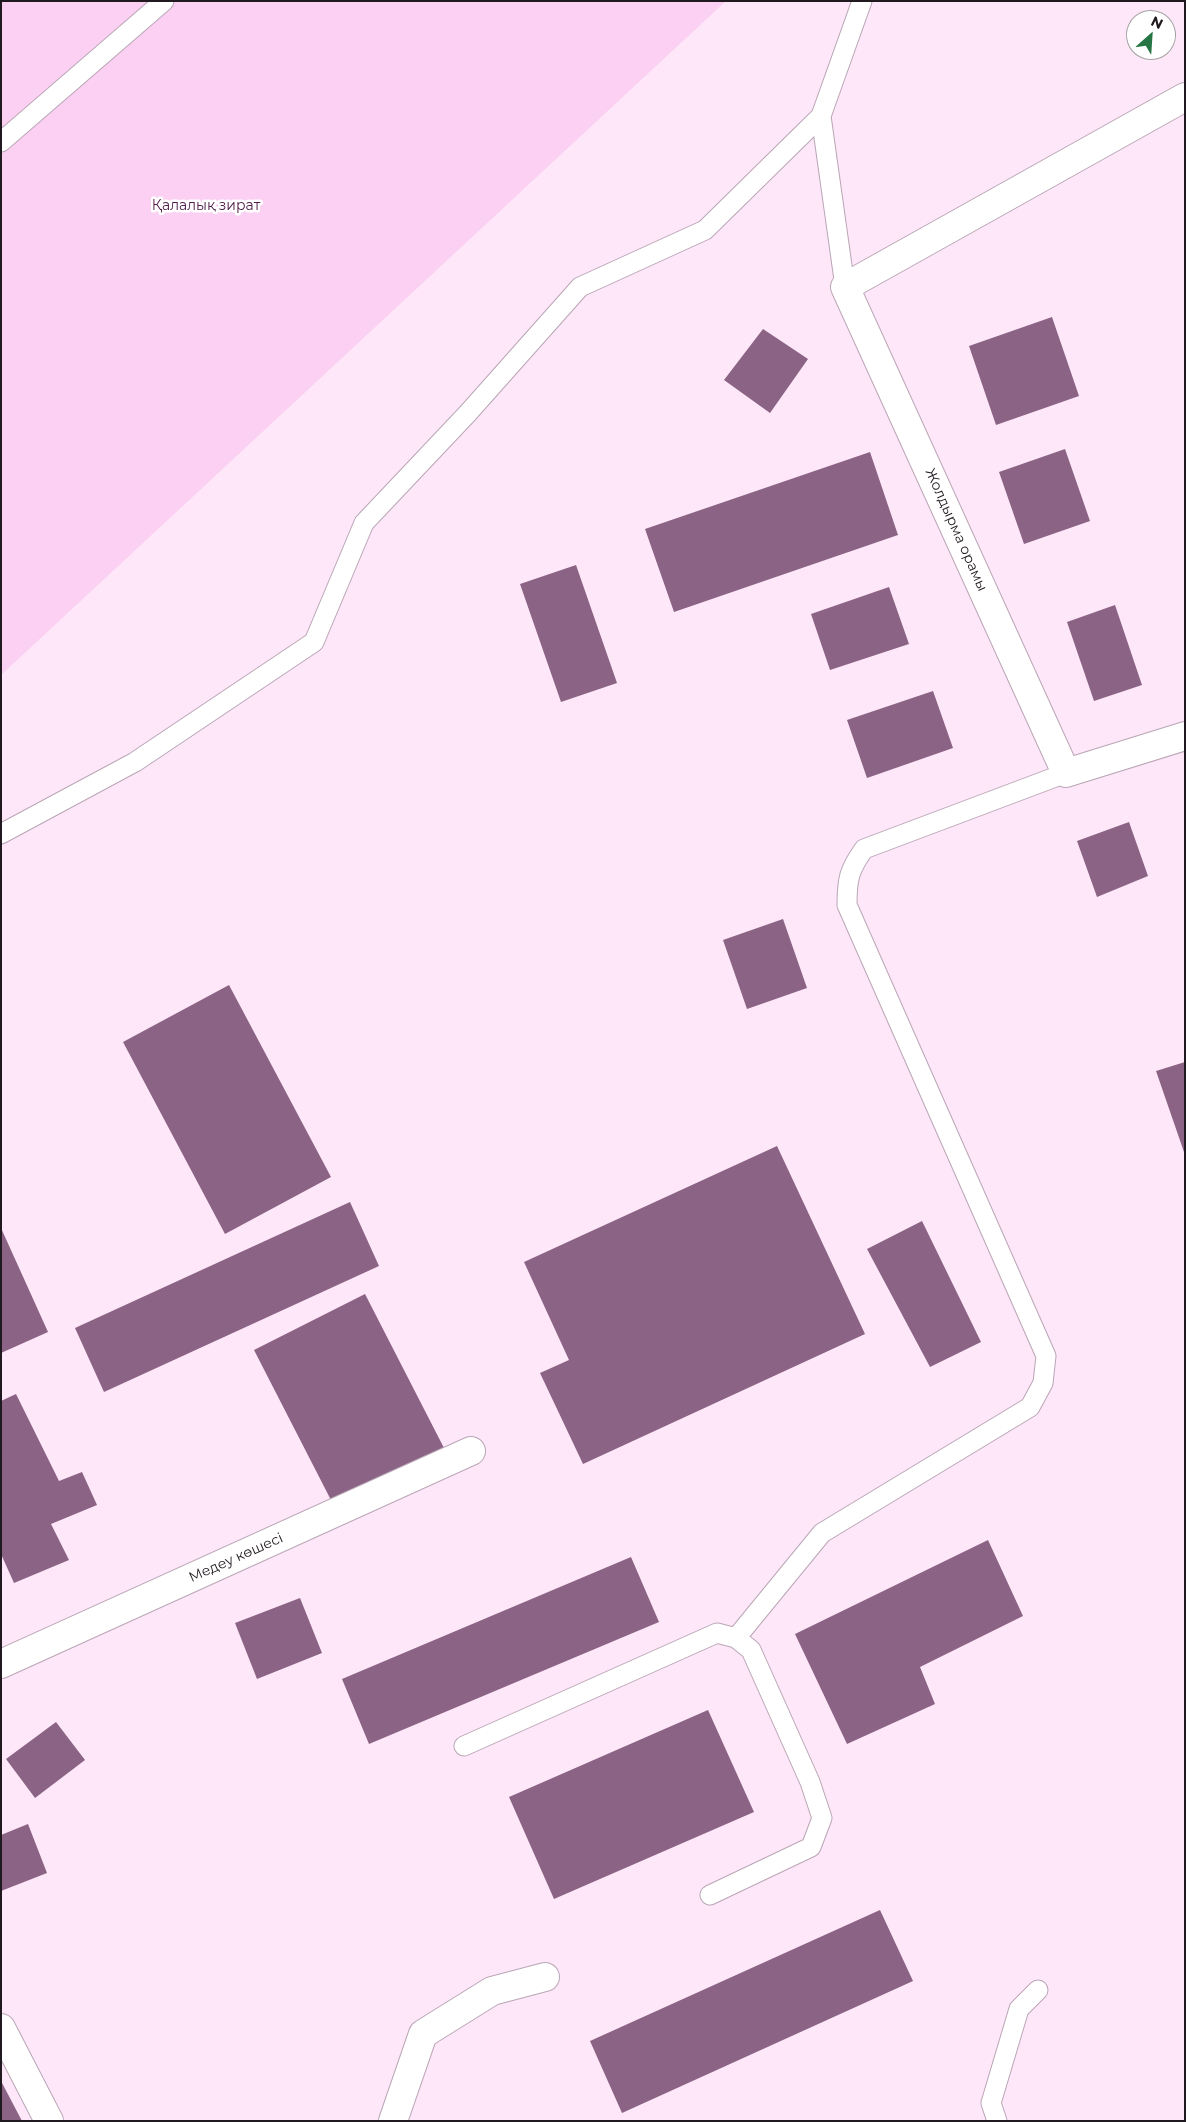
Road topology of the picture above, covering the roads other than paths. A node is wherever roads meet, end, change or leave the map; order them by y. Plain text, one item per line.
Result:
1 (164, 1) edge
2 (862, 1) edge
3 (1185, 97) edge
4 (821, 116) junction
5 (1, 142) edge
6 (845, 287) junction
7 (1185, 736) edge
8 (1066, 773) junction
9 (1, 834) edge
10 (471, 1451) dead end
11 (736, 1638) junction
12 (1, 1664) edge
13 (464, 1746) dead end
14 (710, 1895) dead end
15 (545, 1977) dead end
16 (1038, 1990) dead end
17 (1, 2028) edge
18 (49, 2121) edge
19 (393, 2121) edge
20 (997, 2121) edge

1 - 5 lane
2 - 4 lane
3 - 6 street
4 - 6 lane
4 - 9 lane
6 - 8 street, Жолдырма орамы
7 - 8 street
8 - 11 lane
10 - 12 street, Медеу көшесі
11 - 13 lane
11 - 14 lane
15 - 19 street
16 - 20 lane
17 - 18 street

